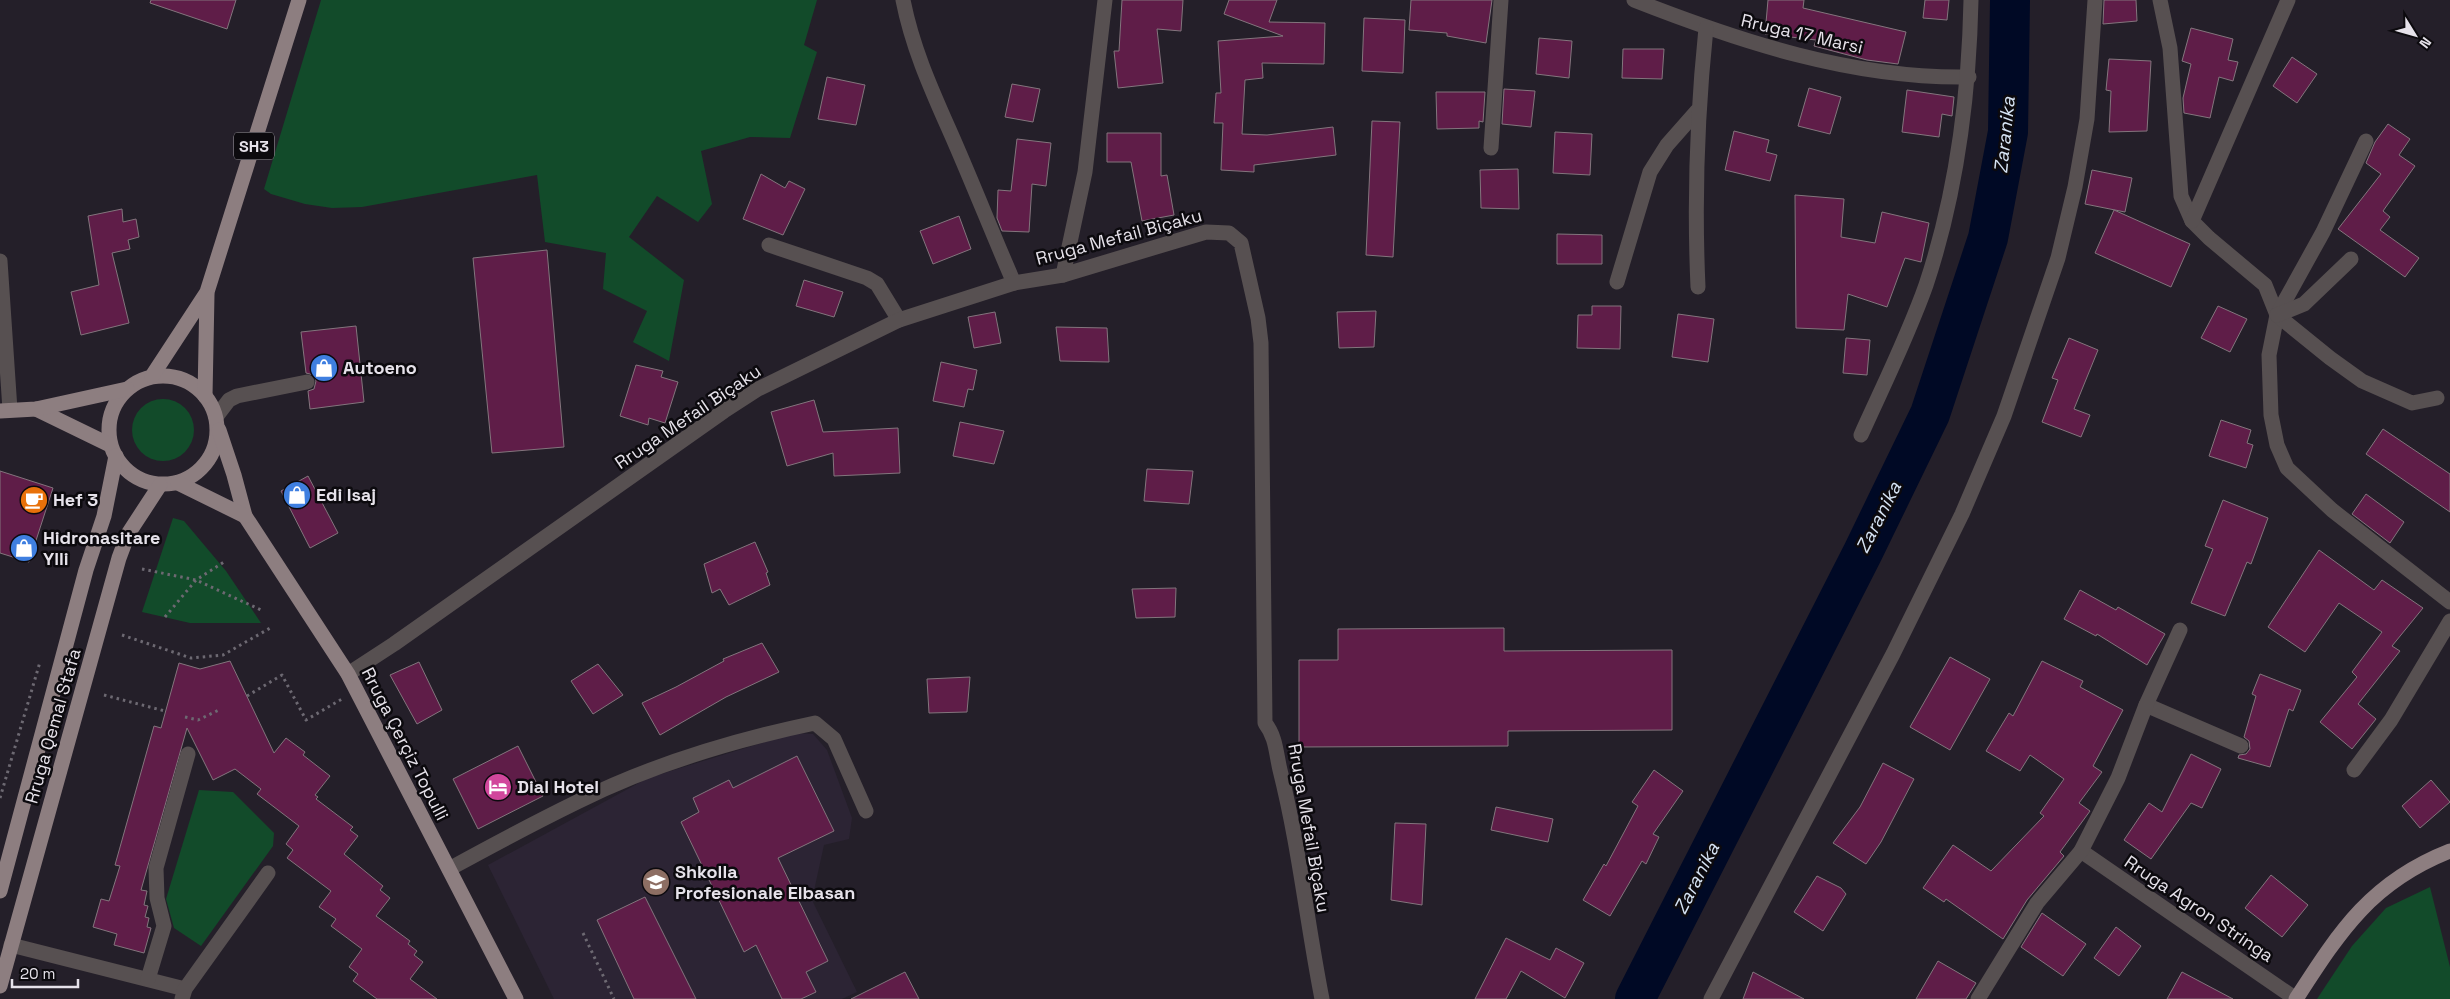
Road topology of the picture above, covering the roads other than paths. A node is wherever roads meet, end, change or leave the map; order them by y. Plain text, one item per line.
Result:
1 (299, 0) edge
2 (903, 0) edge
3 (1105, 0) edge
4 (1501, 0) edge
5 (1634, 0) edge
6 (1971, 0) edge
7 (2095, 0) edge
8 (2160, 0) edge
9 (2288, 0) edge
10 (1706, 28) junction
11 (1969, 77) junction
12 (1698, 111) junction
13 (2366, 141) dead end
14 (1491, 148) dead end
15 (2192, 221) junction
16 (769, 245) dead end
17 (2351, 259) dead end
18 (0, 261) edge
19 (1063, 274) junction
20 (1617, 282) dead end
21 (1014, 283) junction
22 (1698, 287) dead end
23 (207, 292) junction
24 (2277, 315) junction
25 (899, 320) junction
26 (152, 376) junction
27 (307, 382) dead end
28 (127, 389) junction
29 (206, 396) junction
30 (2437, 398) dead end
31 (36, 409) junction
32 (5, 411) edge
33 (217, 423) junction
34 (1861, 435) dead end
35 (113, 450) junction
36 (178, 483) junction
37 (160, 485) junction
38 (245, 516) junction
39 (2450, 602) edge
40 (2450, 621) edge
41 (2180, 630) dead end
42 (348, 674) junction
43 (2146, 704) junction
44 (2241, 746) dead end
45 (188, 754) dead end
46 (2354, 770) dead end
47 (866, 811) dead end
48 (2081, 851) junction
49 (2450, 851) edge
50 (449, 869) junction
51 (268, 873) dead end
52 (0, 891) edge
53 (11, 945) junction
54 (148, 979) junction
55 (0, 986) edge
56 (184, 994) edge
57 (516, 999) edge
58 (1322, 999) edge
59 (1711, 999) edge
60 (1978, 999) edge
61 (2296, 999) edge

1 - 23 main road, SH3
2 - 21 street
3 - 19 street
4 - 14 street
5 - 10 street, Rruga 17 Marsi
6 - 11 street
7 - 59 street
8 - 15 street
9 - 15 street
10 - 11 street, Rruga 17 Marsi
10 - 12 street
11 - 34 street
12 - 20 street
12 - 22 street
13 - 24 street
15 - 24 street
16 - 25 street
17 - 24 street
18 - 32 street
19 - 21 street, Rruga Mefail Biçaku
19 - 58 street, Rruga Mefail Biçaku
21 - 25 street, Rruga Mefail Biçaku
23 - 26 main road, SH3
23 - 29 main road, SH3
24 - 30 street
24 - 39 street
25 - 42 street, Rruga Mefail Biçaku
26 - 28 main road, SH3
26 - 29 main road, SH3
27 - 33 street
28 - 31 main road, SH3
28 - 35 main road, SH3
29 - 33 main road, SH3
31 - 32 main road, SH3
31 - 35 main road, SH3
33 - 36 main road, SH3
33 - 38 main road
35 - 37 main road, SH3
35 - 52 main road, Rruga Qemal Stafa
36 - 37 main road, SH3
36 - 38 main road
37 - 53 main road, Rruga Qemal Stafa
38 - 42 main road, Rruga Çerçiz Topulli
40 - 46 street
41 - 43 street
42 - 50 main road, Rruga Çerçiz Topulli
43 - 44 street
43 - 48 street
45 - 54 street
47 - 50 street
48 - 60 street
48 - 61 street, Rruga Agron Stringa
49 - 61 main road
50 - 57 main road, Rruga Çerçiz Topulli
51 - 56 street
53 - 54 street
53 - 55 main road, Rruga Qemal Stafa
54 - 56 street

